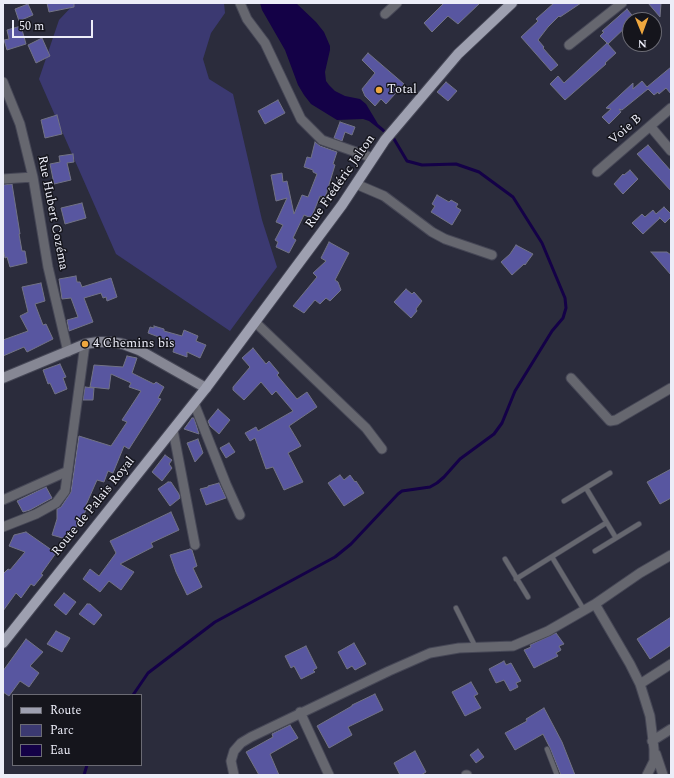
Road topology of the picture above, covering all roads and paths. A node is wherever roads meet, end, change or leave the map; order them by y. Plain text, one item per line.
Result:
1 (240, 3) edge
2 (397, 3) edge
3 (512, 3) edge
4 (622, 3) edge
5 (385, 14) dead end
6 (569, 45) dead end
7 (3, 82) edge
8 (671, 108) edge
9 (650, 126) junction
10 (671, 152) edge
11 (373, 158) junction
12 (597, 172) dead end
13 (32, 177) junction
14 (3, 179) edge
15 (356, 184) junction
16 (492, 255) dead end
17 (255, 322) junction
18 (85, 344) junction
19 (68, 352) junction
20 (3, 378) edge
21 (571, 378) dead end
22 (206, 388) junction
23 (671, 388) edge
24 (194, 404) junction
25 (173, 430) junction
26 (382, 449) dead end
27 (68, 471) junction
28 (610, 473) dead end
29 (586, 488) junction
30 (3, 500) edge
31 (564, 501) dead end
32 (240, 516) dead end
33 (606, 523) junction
34 (639, 524) dead end
35 (3, 527) edge
36 (616, 538) junction
37 (195, 545) dead end
38 (595, 551) dead end
39 (671, 555) edge
40 (552, 557) junction
41 (504, 559) dead end
42 (516, 579) junction
43 (528, 597) dead end
44 (595, 604) junction
45 (456, 608) dead end
46 (584, 610) junction
47 (3, 643) edge
48 (476, 648) junction
49 (671, 664) edge
50 (640, 684) junction
51 (300, 712) junction
52 (671, 729) edge
53 (653, 745) junction
54 (547, 749) dead end
55 (234, 775) edge
56 (329, 775) edge
57 (557, 775) edge
58 (647, 775) edge
59 (663, 775) edge

1 - 11 street
2 - 5 street
3 - 11 main road, Rue Frédéric Jalton
4 - 6 street
7 - 13 street, Rue Hubert Cozéma
8 - 9 street, Voie B
9 - 10 street
9 - 12 street, Voie B
11 - 15 main road, Rue Frédéric Jalton
13 - 14 street
13 - 19 street, Rue Hubert Cozéma
15 - 16 street
15 - 17 main road, Rue Frédéric Jalton
17 - 22 main road, Rue Frédéric Jalton
17 - 26 street
18 - 19 main road
18 - 22 main road
18 - 27 street
19 - 20 main road
21 - 23 street
22 - 24 main road, Route de Palais Royal
24 - 25 main road, Route de Palais Royal
24 - 32 street
25 - 37 street
25 - 47 main road, Route de Palais Royal
27 - 30 street
27 - 35 street
28 - 29 lane
29 - 31 lane
29 - 33 lane
33 - 36 lane
33 - 40 lane
34 - 36 lane
36 - 38 lane
39 - 44 street
40 - 42 lane
40 - 46 lane
41 - 42 lane
42 - 43 lane
44 - 46 street
44 - 50 street
45 - 48 lane
46 - 48 street
48 - 51 street
49 - 50 street
50 - 53 street
51 - 55 street
51 - 56 street
52 - 53 street
53 - 58 street
53 - 59 street
54 - 57 lane

